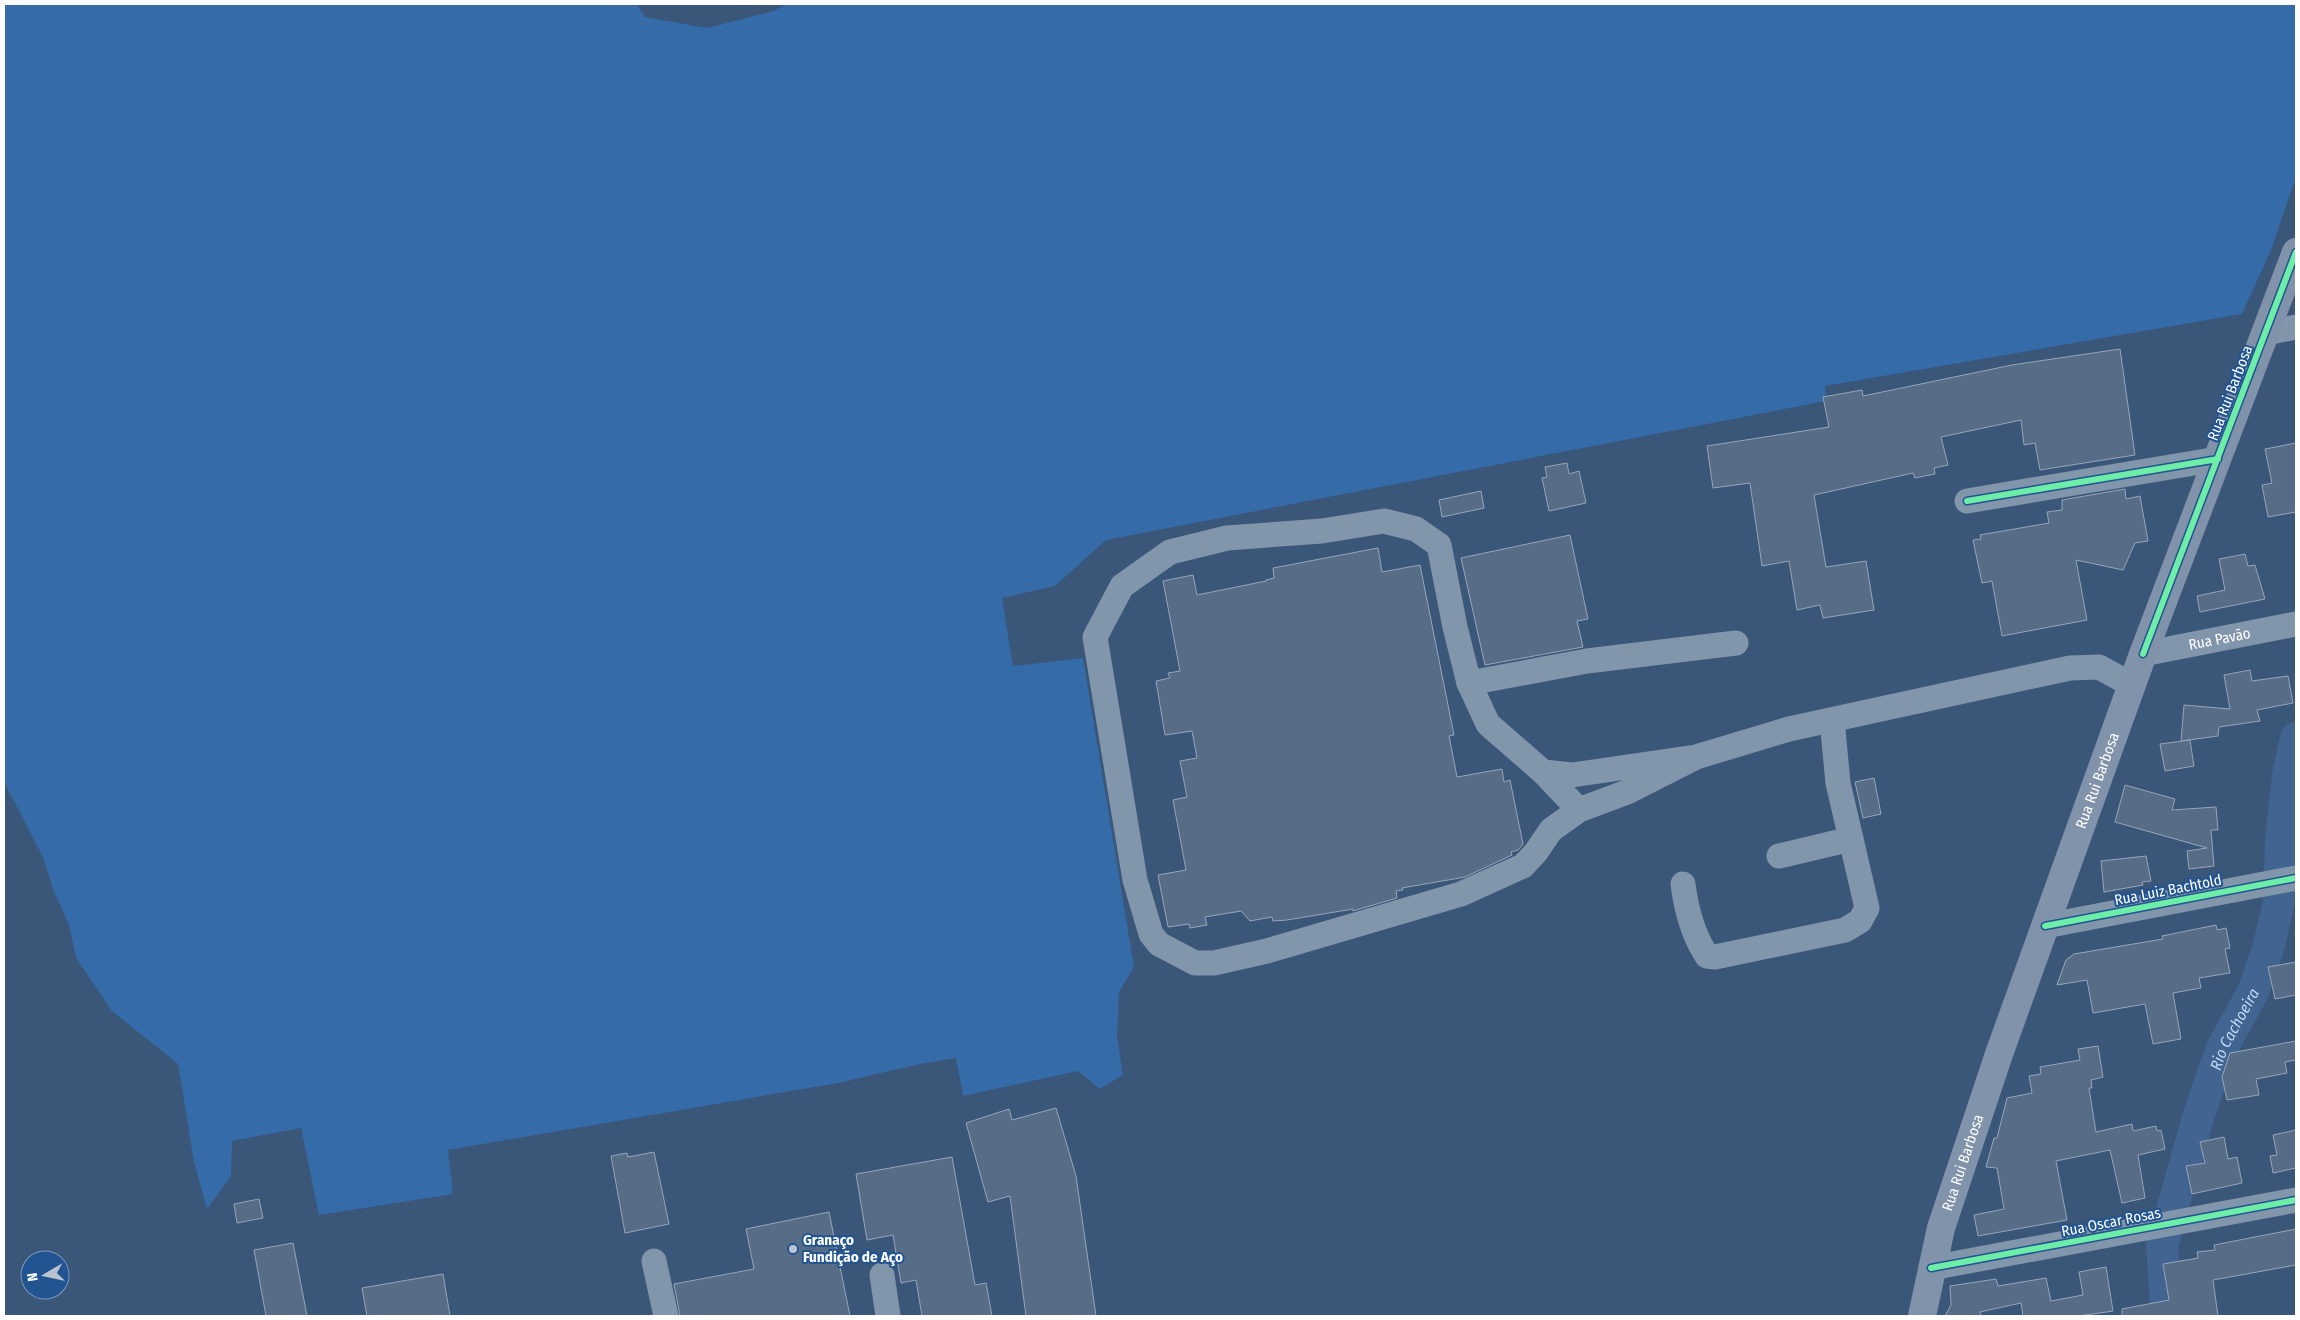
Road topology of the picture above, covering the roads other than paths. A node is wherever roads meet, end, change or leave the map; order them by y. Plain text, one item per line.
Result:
1 (2296, 252) edge
2 (2296, 327) edge
3 (2266, 333) junction
4 (2218, 459) junction
5 (1967, 501) dead end
6 (2296, 624) edge
7 (1736, 643) dead end
8 (2143, 654) junction
9 (1469, 683) junction
10 (2132, 685) junction
11 (1832, 720) junction
12 (1696, 757) junction
13 (1543, 772) junction
14 (1579, 810) junction
15 (1851, 839) junction
16 (1779, 856) dead end
17 (2295, 879) edge
18 (1683, 884) dead end
19 (2045, 926) junction
20 (2296, 1200) edge
21 (654, 1261) dead end
22 (1931, 1268) junction
23 (882, 1275) dead end
24 (666, 1316) edge
25 (888, 1316) edge
26 (1922, 1316) edge

1 - 3 main road, Rua Rui Barbosa
2 - 3 street
3 - 4 main road, Rua Rui Barbosa
4 - 5 street
4 - 8 main road, Rua Rui Barbosa
6 - 8 street, Rua Pavão
7 - 9 street
8 - 10 main road, Rua Rui Barbosa
9 - 13 street
9 - 14 street
10 - 11 street
10 - 19 main road, Rua Rui Barbosa
11 - 12 street
11 - 15 street
12 - 13 street
12 - 14 street
13 - 14 street
15 - 16 street
15 - 18 street
17 - 19 street, Rua Luiz Bachtold
19 - 22 main road, Rua Rui Barbosa
20 - 22 street, Rua Oscar Rosas
21 - 24 street
22 - 26 main road, Rua Rui Barbosa
23 - 25 street

